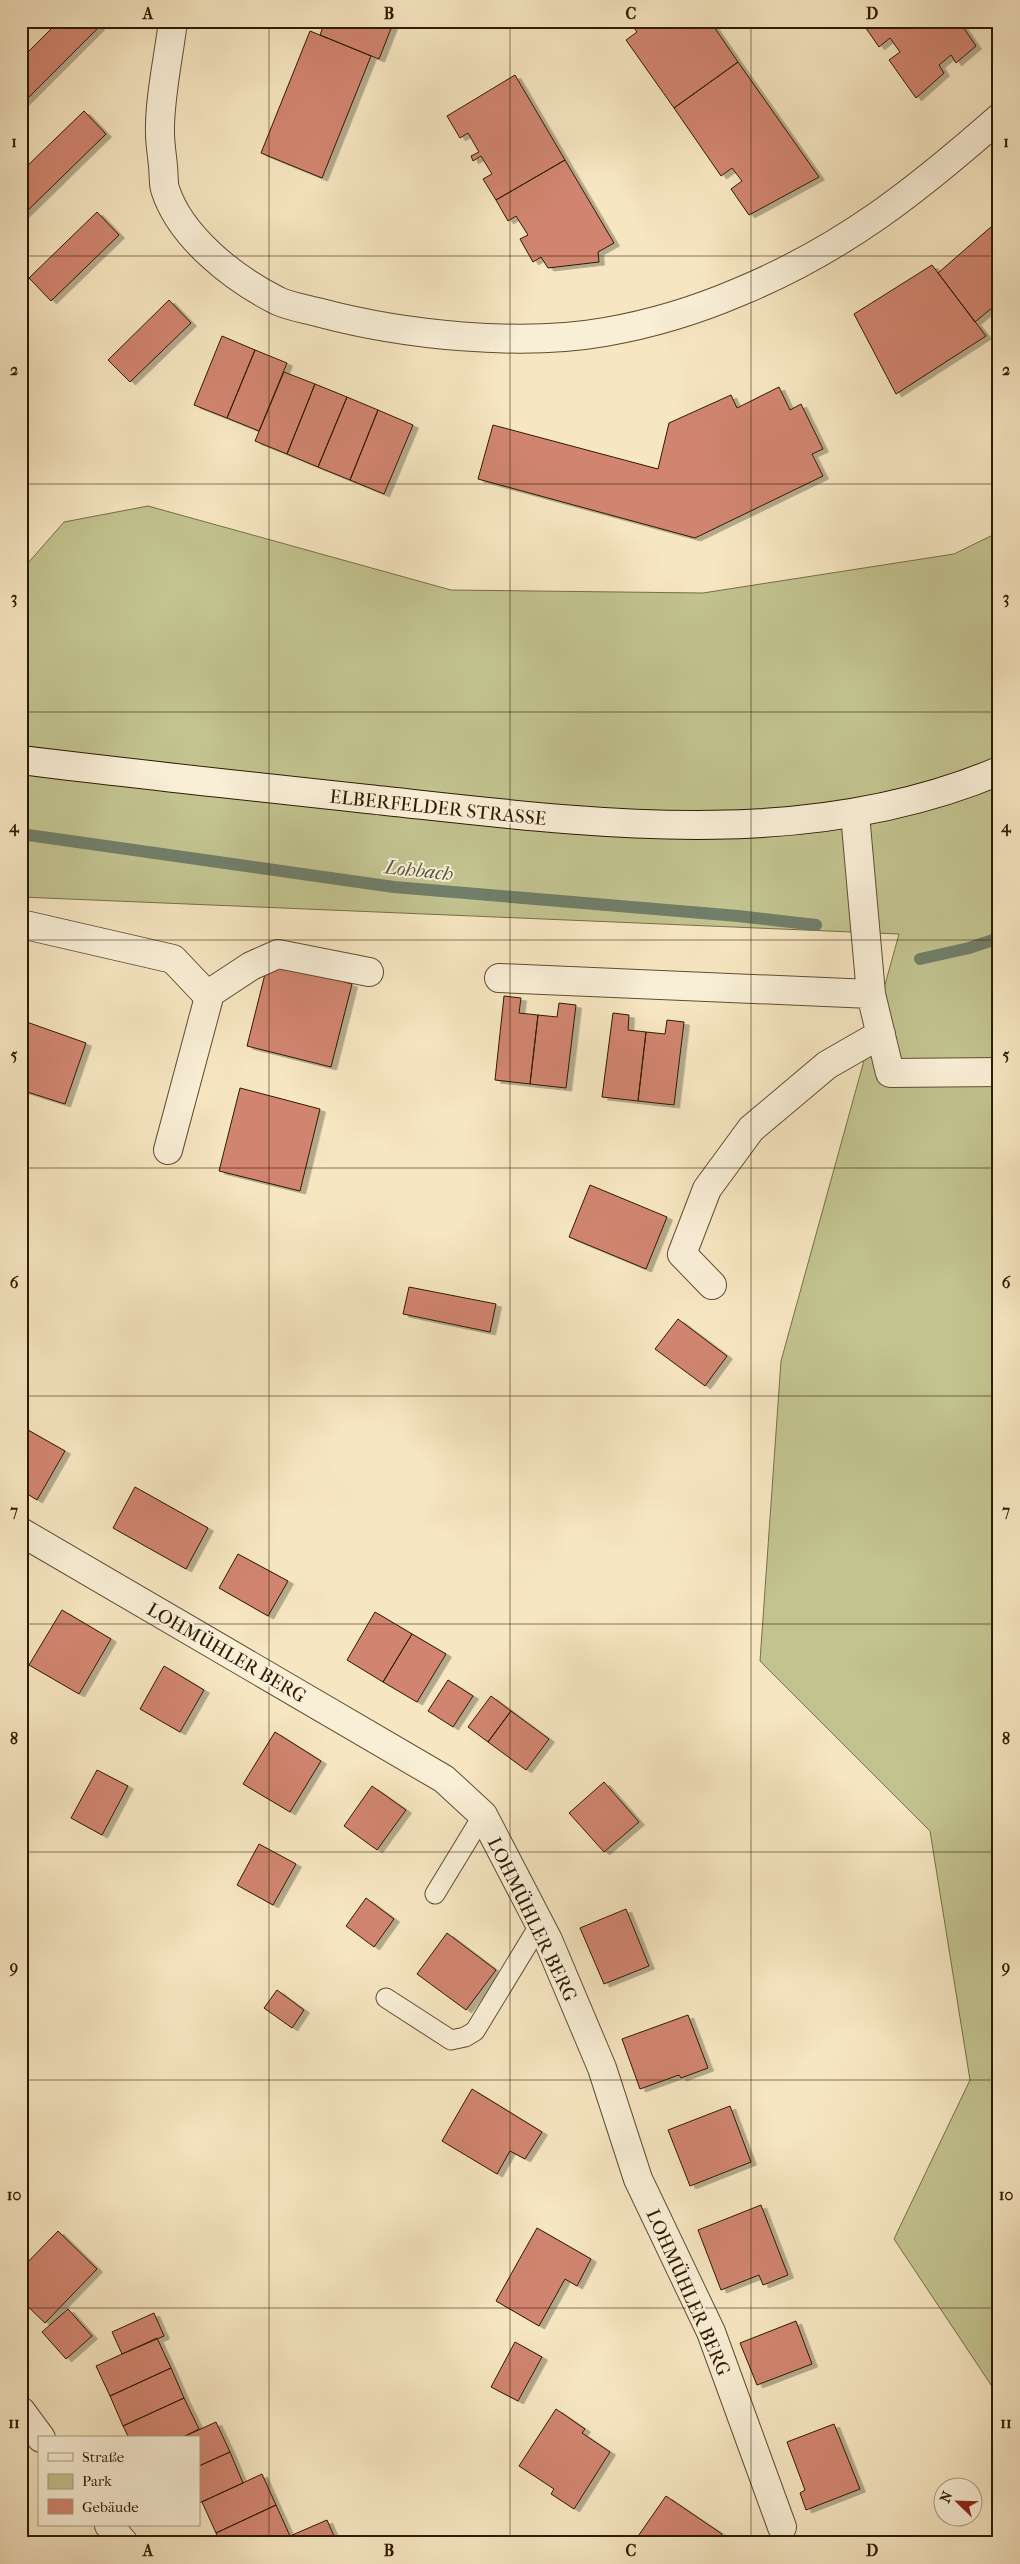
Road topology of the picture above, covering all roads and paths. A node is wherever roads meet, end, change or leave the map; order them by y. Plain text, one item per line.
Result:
1 (173, 21) edge
2 (999, 118) edge
3 (21, 760) edge
4 (999, 770) edge
5 (855, 814) junction
6 (21, 924) edge
7 (369, 972) dead end
8 (499, 978) dead end
9 (872, 994) junction
10 (207, 995) junction
11 (881, 1034) junction
12 (999, 1072) edge
13 (168, 1150) dead end
14 (712, 1285) dead end
15 (21, 1532) edge
16 (483, 1815) junction
17 (435, 1894) dead end
18 (540, 1924) junction
19 (386, 1998) dead end
20 (21, 2411) edge
21 (40, 2436) edge
22 (110, 2526) edge
23 (782, 2527) dead end
24 (124, 2543) edge

1 - 2 street
3 - 5 street, ELBERFELDER STRASSE
4 - 5 street, ELBERFELDER STRASSE
5 - 9 street
6 - 10 street
7 - 10 street
8 - 9 street
9 - 11 street
10 - 13 street
11 - 12 street
11 - 14 street
15 - 16 street, LOHMÜHLER BERG
16 - 17 lane
16 - 18 street, LOHMÜHLER BERG
18 - 19 lane
18 - 23 street, LOHMÜHLER BERG
20 - 21 street
22 - 24 street

